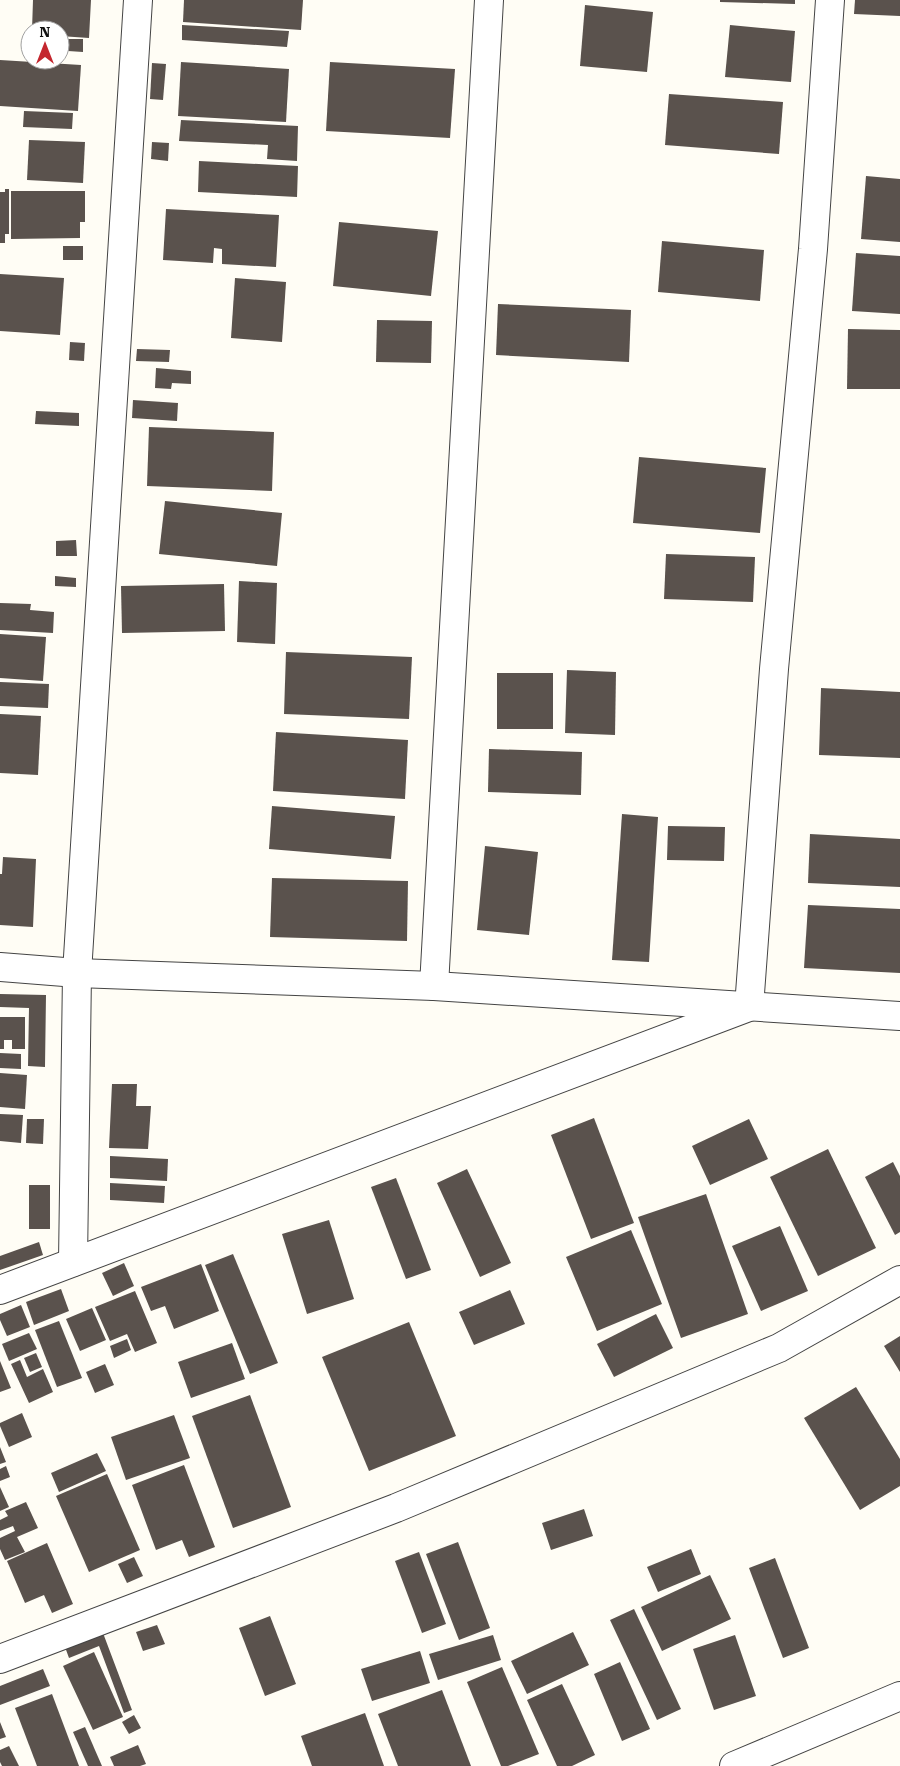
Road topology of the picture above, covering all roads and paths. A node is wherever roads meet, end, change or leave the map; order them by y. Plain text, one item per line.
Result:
1 (138, 0) edge
2 (489, 0) edge
3 (830, 0) edge
4 (0, 967) edge
5 (77, 973) junction
6 (434, 986) junction
7 (749, 1007) junction
8 (900, 1016) edge
9 (73, 1262) junction
10 (900, 1280) edge
11 (0, 1290) edge
12 (0, 1659) edge
13 (900, 1696) edge
14 (734, 1766) edge

1 - 5 street
2 - 6 street
3 - 7 street
4 - 5 street
5 - 6 street
5 - 9 street
6 - 7 street
7 - 8 street
7 - 9 street
9 - 11 street
10 - 12 street
13 - 14 street

